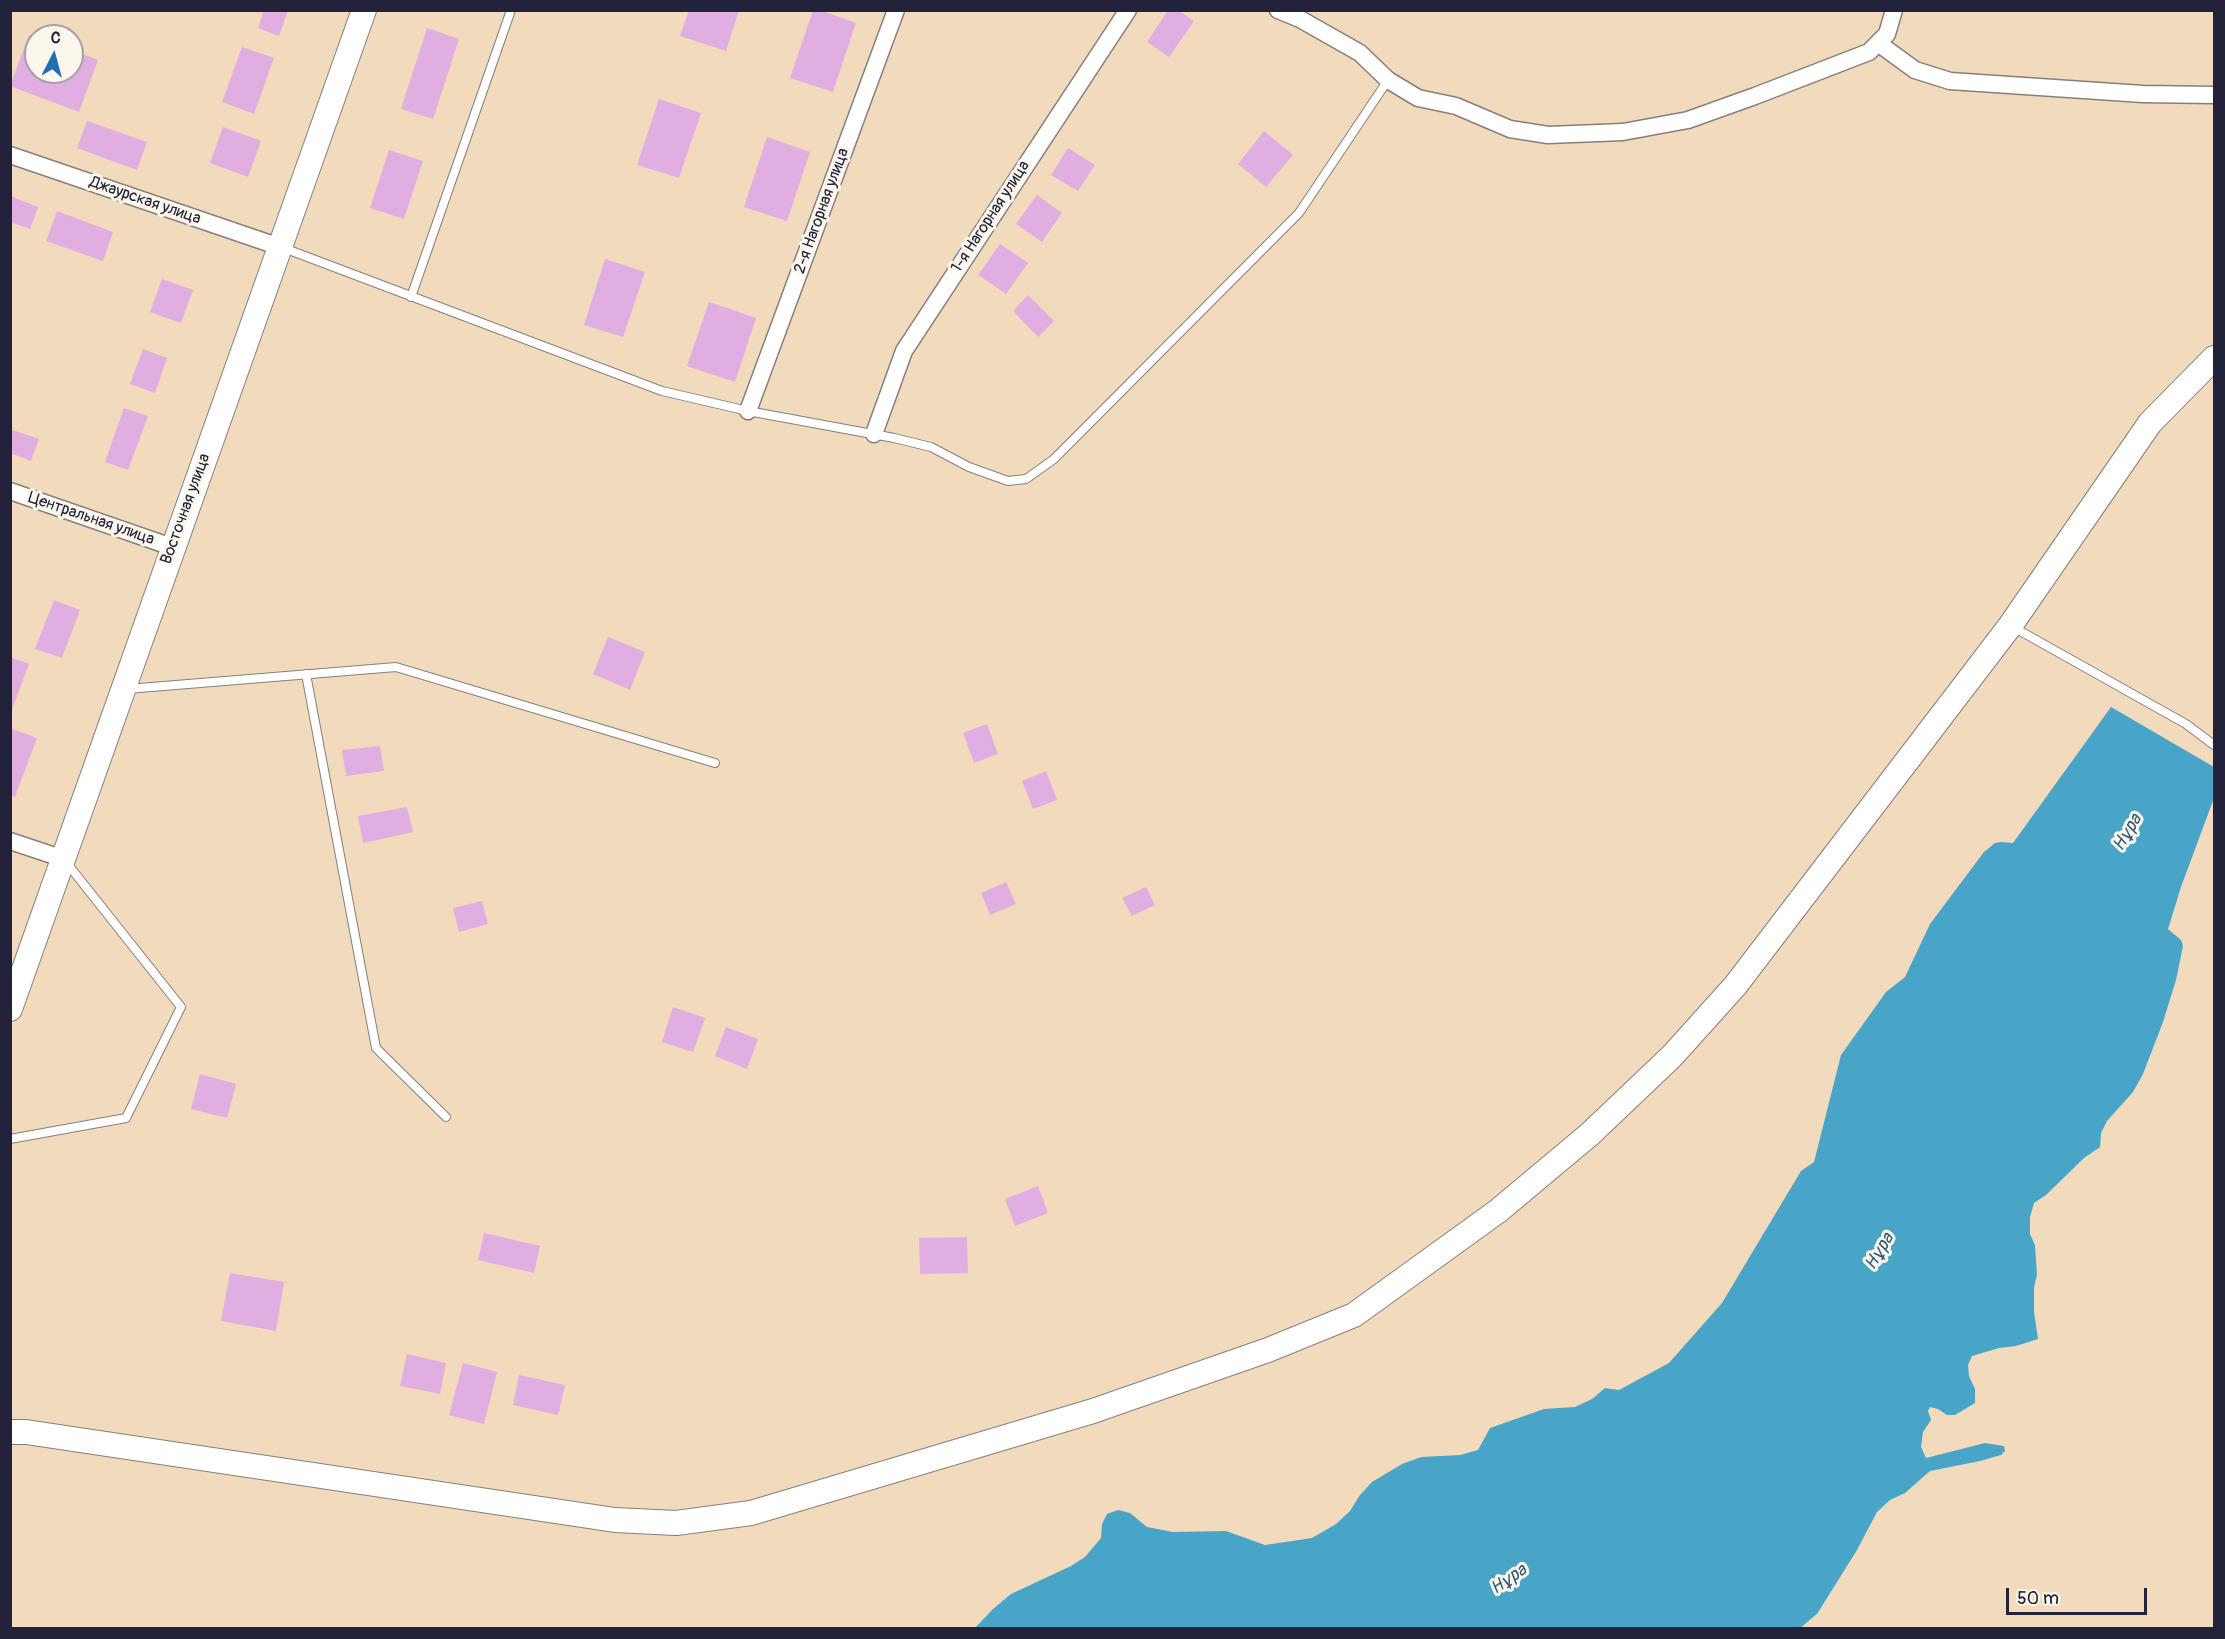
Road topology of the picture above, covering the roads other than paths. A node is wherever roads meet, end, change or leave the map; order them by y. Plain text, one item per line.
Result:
1 (364, 10) edge
2 (511, 10) edge
3 (896, 10) edge
4 (1128, 10) edge
5 (1278, 10) edge
6 (1894, 10) edge
7 (1878, 43) junction
8 (1388, 80) junction
9 (2214, 95) edge
10 (10, 154) edge
11 (280, 247) junction
12 (411, 297) junction
13 (2214, 358) edge
14 (748, 411) junction
15 (874, 434) junction
16 (10, 490) edge
17 (172, 547) junction
18 (2010, 626) junction
19 (306, 674) junction
20 (123, 689) junction
21 (2214, 745) edge
22 (715, 763) dead end
23 (10, 841) edge
24 (64, 859) junction
25 (10, 1009) edge
26 (446, 1117) dead end
27 (10, 1139) edge
28 (10, 1432) edge

1 - 11 street, Восточная улица
2 - 12 lane
3 - 14 street, 2-я Нагорная улица
4 - 15 street, 1-я Нагорная улица
5 - 8 street
6 - 7 street
7 - 8 street
7 - 9 street
8 - 15 lane
10 - 11 street, Джаурская улица
11 - 12 lane
11 - 17 street, Восточная улица
12 - 14 lane
13 - 18 street
14 - 15 lane
16 - 17 street, Центральная улица
17 - 20 street, Восточная улица
18 - 21 lane
18 - 28 street
19 - 20 lane
19 - 22 lane
19 - 26 lane
20 - 24 street, Восточная улица
23 - 24 street
24 - 25 street, Восточная улица
24 - 27 lane

